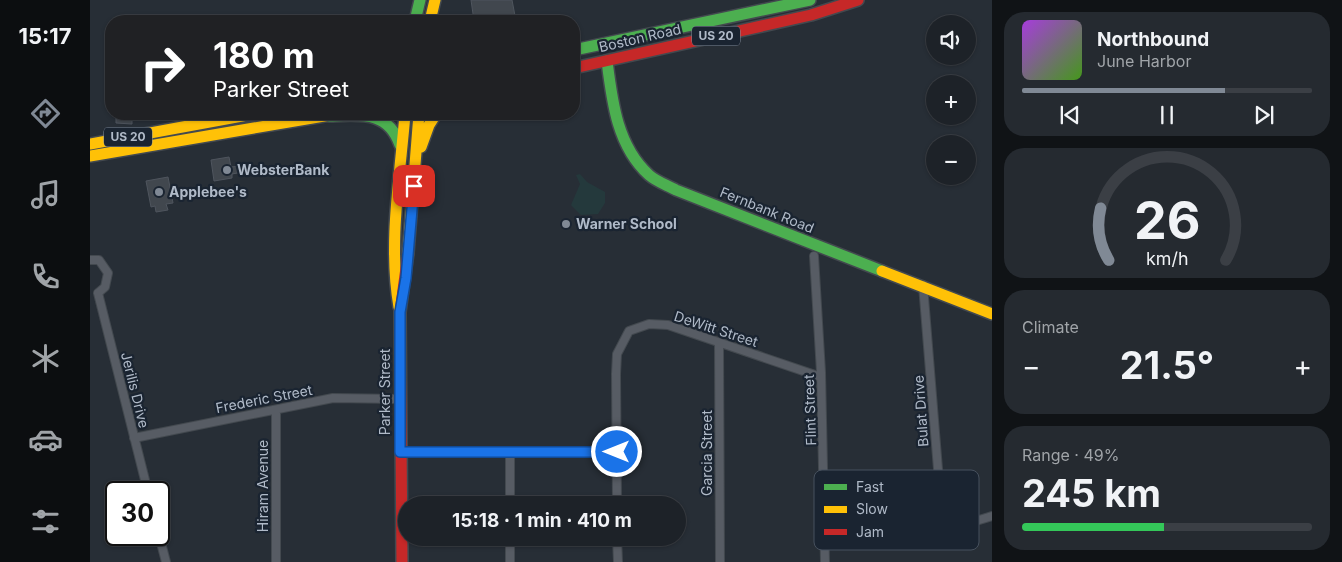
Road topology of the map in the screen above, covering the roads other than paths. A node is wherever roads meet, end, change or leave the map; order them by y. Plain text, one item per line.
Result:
1 (435, 0) edge
2 (810, 0) edge
3 (858, 0) edge
4 (419, 2) edge
5 (416, 15) edge
6 (433, 15) edge
7 (580, 49) edge
8 (607, 61) junction
9 (580, 67) edge
10 (220, 120) edge
11 (298, 120) edge
12 (384, 120) edge
13 (404, 120) edge
14 (419, 120) edge
15 (432, 120) edge
16 (90, 144) edge
17 (90, 156) edge
18 (401, 161) junction
19 (415, 168) junction
20 (814, 256) dead end
21 (90, 260) edge
22 (923, 285) junction
23 (94, 292) edge
24 (400, 312) junction
25 (992, 314) edge
26 (720, 344) junction
27 (821, 377) junction
28 (400, 400) junction
29 (276, 410) junction
30 (134, 438) junction
31 (400, 452) junction
32 (617, 452) junction
33 (510, 453) junction
34 (823, 470) edge
35 (938, 470) edge
36 (145, 481) edge
37 (510, 496) edge
38 (617, 496) edge
39 (992, 516) edge
40 (979, 519) edge
41 (162, 546) edge
42 (510, 546) edge
43 (618, 546) edge
44 (166, 562) edge
45 (276, 562) edge
46 (402, 562) edge
47 (510, 562) edge
48 (618, 562) edge
49 (720, 562) edge

1 - 6 main road
2 - 7 main road, Boston Road / US 20
3 - 8 main road, Boston Road / US 20
4 - 5 main road
8 - 9 main road, Boston Road / US 20
8 - 22 main road, Fernbank Road
10 - 16 main road, US 20
11 - 17 main road, US 20
12 - 18 main road
13 - 18 main road, Parker Street
14 - 19 main road, Parker Street
15 - 19 main road
18 - 24 main road, Parker Street
19 - 24 main road, Parker Street
20 - 27 street, Flint Street
21 - 23 street, Jerilis Drive
22 - 25 main road, Fernbank Road
22 - 35 street, Bulat Drive
23 - 30 street, Jerilis Drive
24 - 28 main road, Parker Street
26 - 27 street, DeWitt Street
26 - 32 street, DeWitt Street
26 - 49 street, Garcia Street
27 - 34 street, Flint Street
28 - 29 street, Frederic Street
28 - 31 main road, Parker Street
29 - 30 street, Frederic Street
29 - 45 street, Hiram Avenue
30 - 36 street, Jerilis Drive
31 - 33 street
31 - 46 main road, Parker Street
32 - 33 street
32 - 38 street, DeWitt Street
33 - 37 street
39 - 40 street, Bulat Drive
41 - 44 street
42 - 47 street
43 - 48 street

